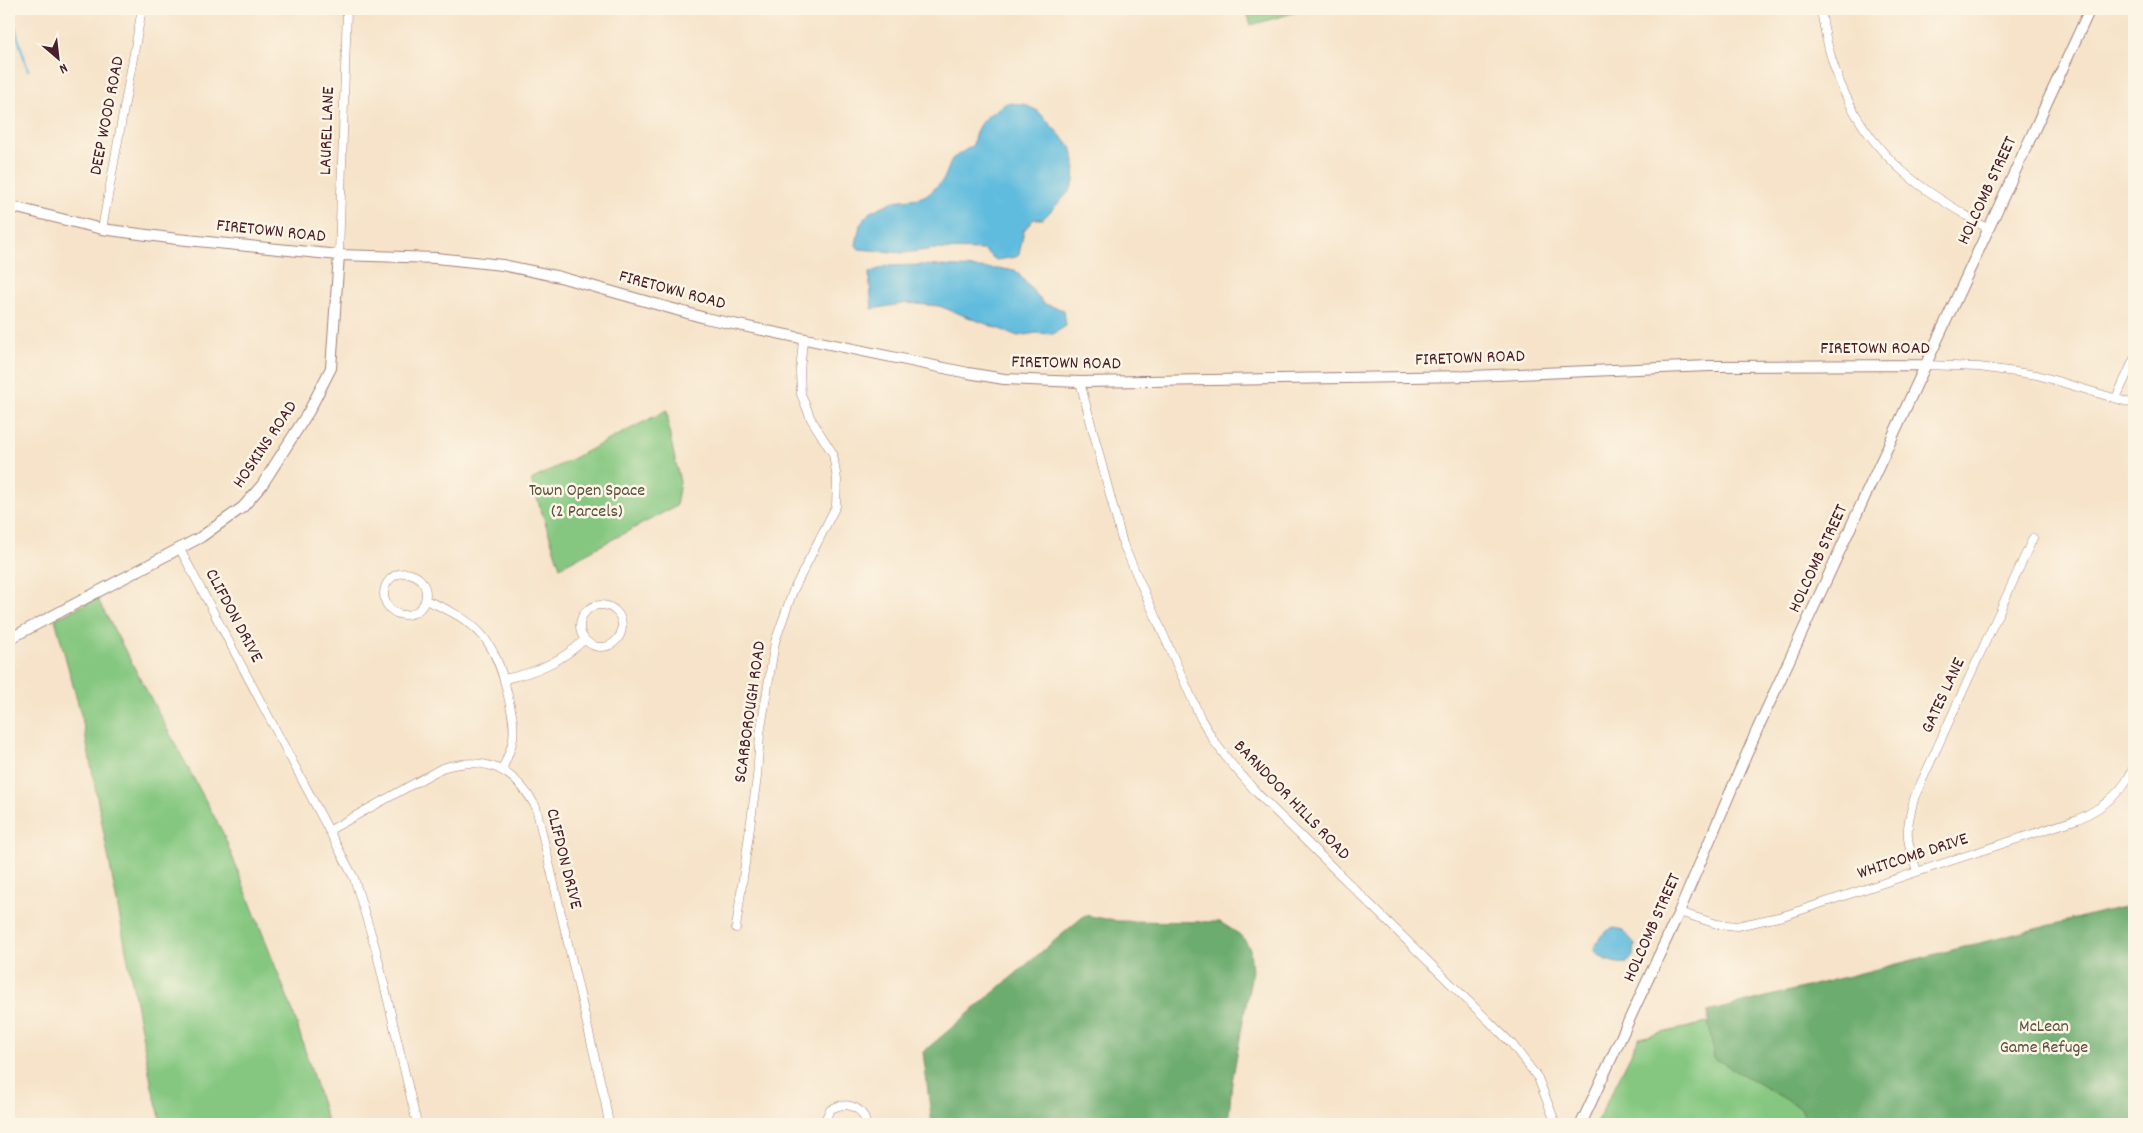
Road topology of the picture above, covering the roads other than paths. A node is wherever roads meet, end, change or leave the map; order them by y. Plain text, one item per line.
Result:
1 (142, 9) edge
2 (348, 9) edge
3 (1821, 9) edge
4 (2090, 9) edge
5 (9, 206) edge
6 (102, 229) junction
7 (1988, 229) junction
8 (339, 255) junction
9 (803, 340) junction
10 (2134, 359) edge
11 (1926, 365) junction
12 (1080, 382) junction
13 (2116, 398) junction
14 (2134, 404) edge
15 (2032, 538) dead end
16 (180, 549) junction
17 (425, 600) junction
18 (9, 639) edge
19 (584, 640) junction
20 (504, 679) junction
21 (502, 771) junction
22 (2133, 771) edge
23 (330, 830) junction
24 (1917, 872) junction
25 (1679, 912) junction
26 (736, 928) dead end
27 (416, 1124) edge
28 (609, 1124) edge
29 (823, 1124) edge
30 (866, 1124) edge
31 (1556, 1124) edge
32 (1581, 1124) edge

1 - 6 street, DEEP WOOD ROAD
2 - 8 street, LAUREL LANE
3 - 7 street
4 - 7 street, HOLCOMB STREET
5 - 6 street, FIRETOWN ROAD
6 - 8 street, FIRETOWN ROAD
7 - 11 street, HOLCOMB STREET
8 - 9 street, FIRETOWN ROAD
8 - 16 street, HOSKINS ROAD
9 - 12 street, FIRETOWN ROAD
9 - 26 street, SCARBOROUGH ROAD
10 - 13 street
11 - 12 street, FIRETOWN ROAD
11 - 13 street, FIRETOWN ROAD
11 - 25 street, HOLCOMB STREET
12 - 31 street, BARNDOOR HILLS ROAD
13 - 14 street, FIRETOWN ROAD
15 - 24 street, GATES LANE
16 - 18 street, HOSKINS ROAD
16 - 23 street, CLIFDON DRIVE
17 - 17 street
17 - 20 street
19 - 19 street
19 - 20 street
20 - 21 street
21 - 23 street, CLIFDON DRIVE
21 - 28 street, CLIFDON DRIVE
22 - 24 street, WHITCOMB DRIVE
23 - 27 street, CLIFDON DRIVE
24 - 25 street, WHITCOMB DRIVE
25 - 32 street, HOLCOMB STREET
29 - 30 street

